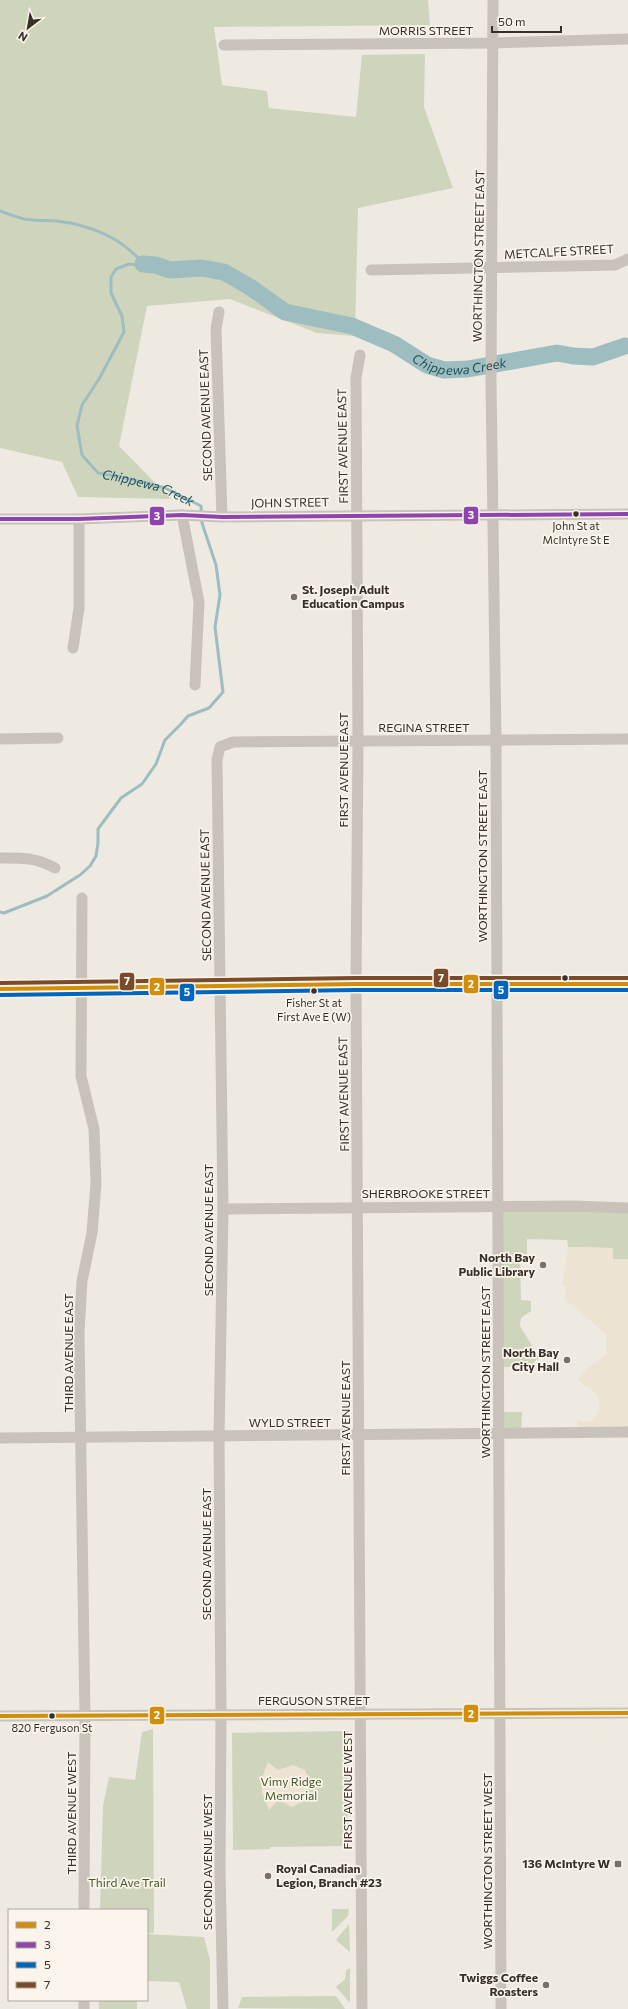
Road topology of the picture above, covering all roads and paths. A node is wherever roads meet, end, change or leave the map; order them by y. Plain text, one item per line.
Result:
1 (493, 0) edge
2 (628, 39) edge
3 (494, 44) junction
4 (224, 45) dead end
5 (628, 259) edge
6 (493, 268) junction
7 (371, 270) dead end
8 (219, 312) dead end
9 (360, 355) dead end
10 (628, 514) edge
11 (182, 515) junction
12 (357, 515) junction
13 (492, 515) junction
14 (220, 517) junction
15 (0, 519) edge
16 (79, 519) junction
17 (73, 648) dead end
18 (195, 685) dead end
19 (58, 738) dead end
20 (0, 739) edge
21 (628, 739) edge
22 (358, 741) junction
23 (496, 741) junction
24 (220, 746) joint
25 (0, 858) edge
26 (55, 868) dead end
27 (82, 898) dead end
28 (356, 984) junction
29 (628, 984) edge
30 (497, 985) junction
31 (220, 987) junction
32 (81, 988) junction
33 (0, 989) edge
34 (497, 1206) junction
35 (358, 1207) junction
36 (628, 1208) edge
37 (223, 1209) junction
38 (628, 1432) edge
39 (499, 1433) junction
40 (219, 1436) junction
41 (359, 1436) junction
42 (82, 1437) junction
43 (0, 1438) edge
44 (501, 1713) junction
45 (628, 1713) edge
46 (360, 1714) junction
47 (221, 1715) junction
48 (0, 1716) edge
49 (85, 1716) junction
50 (84, 1909) edge
51 (223, 2009) edge
52 (362, 2009) edge
53 (501, 2009) edge

1 - 3 street, WORTHINGTON STREET EAST
2 - 3 street, MORRIS STREET
3 - 4 street, MORRIS STREET
3 - 6 street, WORTHINGTON STREET EAST
5 - 6 street, METCALFE STREET
6 - 7 street, METCALFE STREET
6 - 13 street, WORTHINGTON STREET EAST
8 - 14 street, SECOND AVENUE EAST
9 - 12 street, FIRST AVENUE EAST
10 - 13 street, JOHN STREET
11 - 14 street, JOHN STREET
11 - 16 street, JOHN STREET
11 - 18 street
12 - 13 street, JOHN STREET
12 - 14 street, JOHN STREET
12 - 22 street, FIRST AVENUE EAST
13 - 23 street, WORTHINGTON STREET EAST
15 - 16 street, JOHN STREET
16 - 17 street
19 - 20 street
21 - 23 street, REGINA STREET
22 - 23 street, REGINA STREET
22 - 24 street, REGINA STREET
22 - 28 street, FIRST AVENUE EAST
23 - 30 street, WORTHINGTON STREET EAST
24 - 31 street, SECOND AVENUE EAST
25 - 26 street
27 - 32 street, THIRD AVENUE EAST
28 - 30 main road
28 - 31 main road
28 - 35 street, FIRST AVENUE EAST
29 - 30 main road
30 - 34 street, WORTHINGTON STREET EAST
31 - 32 main road
31 - 37 street, SECOND AVENUE EAST
32 - 33 main road
32 - 42 street, THIRD AVENUE EAST
34 - 35 street, SHERBROOKE STREET
34 - 36 street, SHERBROOKE STREET
34 - 39 street, WORTHINGTON STREET EAST
35 - 37 street, SHERBROOKE STREET
35 - 41 street, FIRST AVENUE EAST
37 - 40 street, SECOND AVENUE EAST
38 - 39 street, WYLD STREET
39 - 41 street, WYLD STREET
39 - 44 street, WORTHINGTON STREET EAST
40 - 41 street, WYLD STREET
40 - 42 street, WYLD STREET
40 - 47 street, SECOND AVENUE EAST
41 - 46 street, FIRST AVENUE EAST
42 - 43 street, WYLD STREET
42 - 49 street, THIRD AVENUE EAST
44 - 45 street, FERGUSON STREET
44 - 46 street, FERGUSON STREET
44 - 53 street, WORTHINGTON STREET WEST
46 - 47 street, FERGUSON STREET
46 - 52 street, FIRST AVENUE WEST
47 - 49 street, FERGUSON STREET
47 - 51 street, SECOND AVENUE WEST
48 - 49 street, FERGUSON STREET
49 - 50 street, THIRD AVENUE WEST

